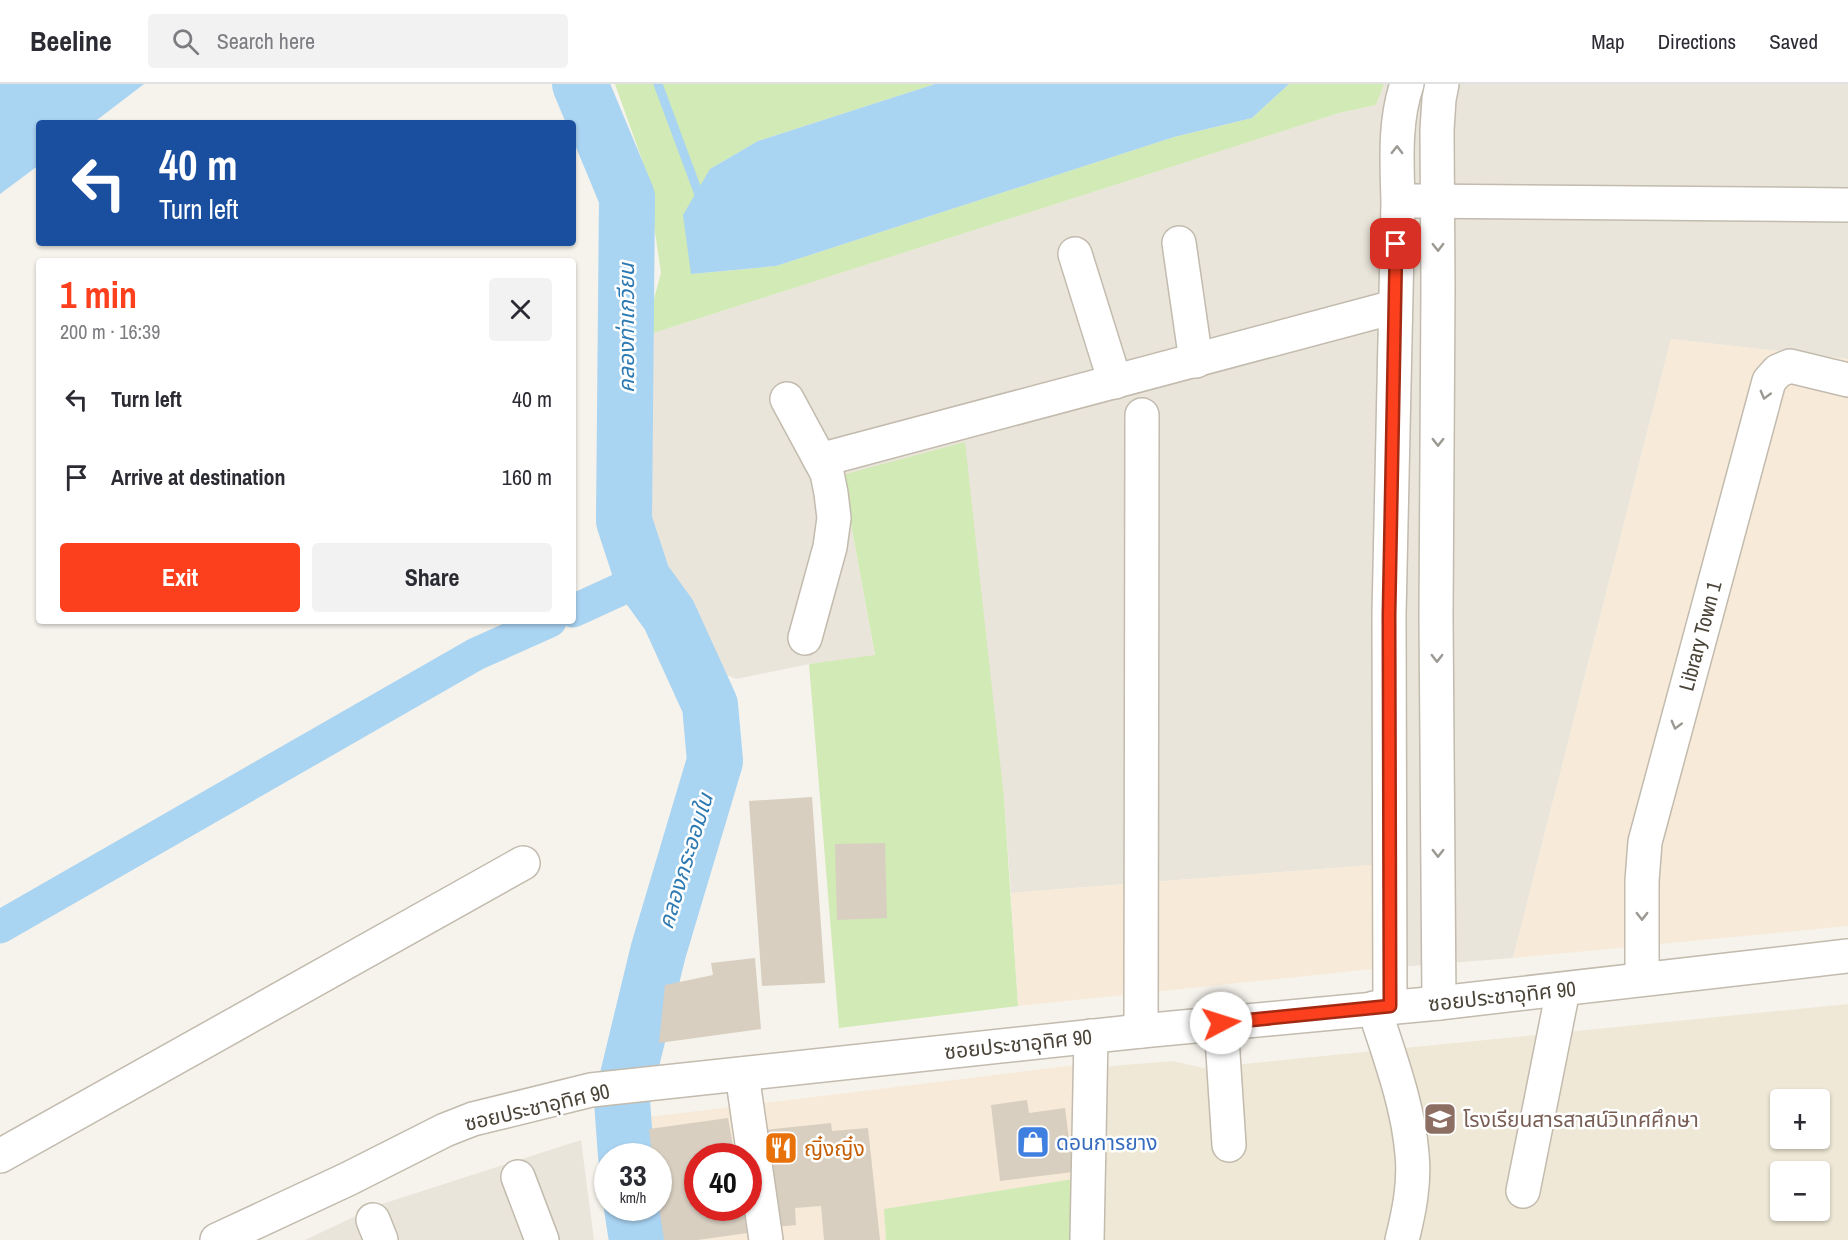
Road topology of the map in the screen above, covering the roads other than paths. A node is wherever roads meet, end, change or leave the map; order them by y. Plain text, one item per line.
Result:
1 (1407, 84) edge
2 (1442, 84) edge
3 (1437, 201) junction
4 (1398, 202) junction
5 (1848, 205) edge
6 (1179, 243) dead end
7 (1076, 254) dead end
8 (1394, 307) junction
9 (1196, 361) junction
10 (1848, 380) edge
11 (1115, 382) junction
12 (787, 399) dead end
13 (1142, 415) dead end
14 (820, 460) junction
15 (1389, 615) junction
16 (1436, 617) junction
17 (805, 638) dead end
18 (523, 863) dead end
19 (1848, 956) edge
20 (1642, 979) junction
21 (1563, 990) junction
22 (1439, 1003) junction
23 (1382, 1007) junction
24 (1221, 1023) junction
25 (1141, 1031) junction
26 (1091, 1036) junction
27 (742, 1074) junction
28 (1229, 1145) dead end
29 (0, 1156) edge
30 (518, 1177) dead end
31 (1523, 1191) dead end
32 (217, 1240) edge
33 (542, 1240) edge
34 (766, 1240) edge
35 (1088, 1240) edge
36 (1402, 1240) edge

4 -> 1 street
2 - 3 street
3 - 4 street
3 - 5 street
3 -> 16 street
4 - 8 street
6 - 9 street
7 - 11 street
8 - 9 street
8 - 15 street
9 - 11 street
10 -> 20 street, Library Town 1
11 - 14 street
12 - 14 street
13 - 25 street
14 - 17 street
15 - 16 street
15 - 23 street
16 -> 22 street
18 - 29 street
19 - 20 street, ซอยประชาอุทิศ 90
20 - 21 street, ซอยประชาอุทิศ 90
21 - 22 street, ซอยประชาอุทิศ 90
21 - 31 street
22 - 23 street, ซอยประชาอุทิศ 90
23 - 24 street, ซอยประชาอุทิศ 90
23 - 36 street
24 - 25 street, ซอยประชาอุทิศ 90
24 - 28 street
25 - 26 street, ซอยประชาอุทิศ 90
26 - 27 street, ซอยประชาอุทิศ 90
26 - 35 street
27 - 32 street, ซอยประชาอุทิศ 90
27 - 34 street
30 - 33 street

